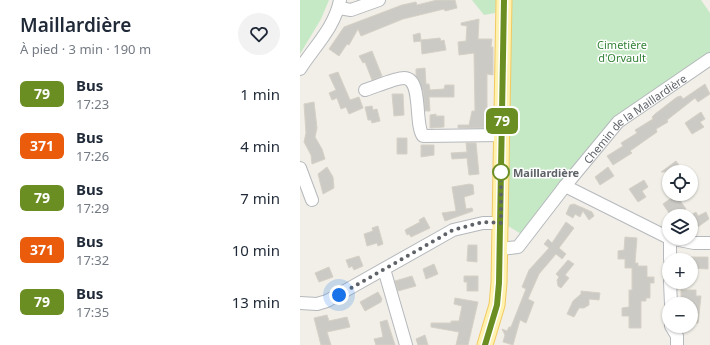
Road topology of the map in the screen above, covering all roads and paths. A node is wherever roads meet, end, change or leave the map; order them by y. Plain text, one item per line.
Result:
1 (379, 0) edge
2 (504, 0) edge
3 (339, 4) edge
4 (710, 59) edge
5 (300, 69) edge
6 (365, 90) dead end
7 (502, 134) junction
8 (300, 168) edge
9 (565, 186) junction
10 (312, 200) dead end
11 (501, 228) junction
12 (662, 234) edge
13 (698, 243) edge
14 (710, 243) edge
15 (500, 249) junction
16 (384, 269) junction
17 (300, 303) edge
18 (675, 333) edge
19 (406, 345) edge
20 (485, 345) edge
21 (677, 345) edge

1 - 3 street
2 - 7 main road
3 - 5 street
4 - 9 street, Chemin de la Maillardière
6 - 7 street
7 - 11 main road
8 - 10 street
9 - 12 street
9 - 15 street, Chemin de la Maillardière
11 - 15 main road
11 - 16 street
13 - 14 street
15 - 20 main road
16 - 17 street
16 - 19 street
18 - 21 street

